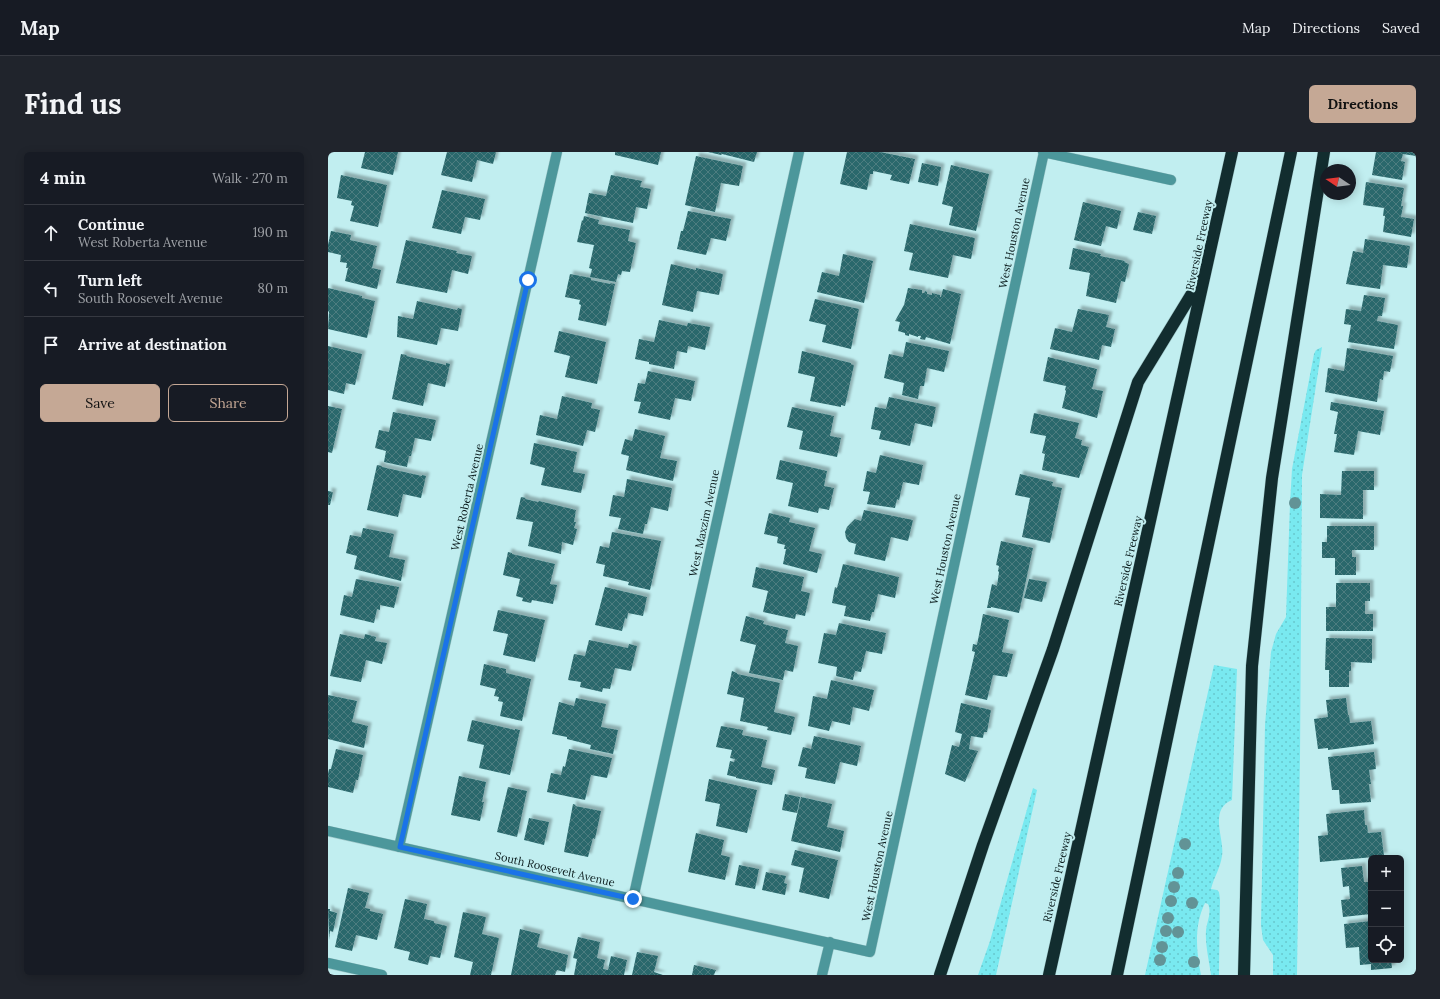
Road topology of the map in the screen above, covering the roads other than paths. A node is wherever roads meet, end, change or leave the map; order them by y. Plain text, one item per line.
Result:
1 (556, 152) edge
2 (799, 152) edge
3 (1044, 152) edge
4 (1232, 152) edge
5 (1291, 152) edge
6 (1324, 152) edge
7 (1172, 180) dead end
8 (1207, 270) junction
9 (328, 831) edge
10 (400, 847) junction
11 (633, 899) junction
12 (830, 942) junction
13 (870, 952) joint
14 (328, 963) edge
15 (382, 975) edge
16 (822, 975) edge
17 (940, 975) edge
18 (1049, 975) edge
19 (1117, 975) edge
20 (1244, 975) edge

1 - 10 street, West Roberta Avenue
2 - 11 street, West Maxzim Avenue
3 - 7 street
3 - 13 street, West Houston Avenue
4 - 8 highway, Riverside Freeway
5 - 19 highway
6 - 20 highway
8 - 17 highway
8 - 18 highway, Riverside Freeway
9 - 10 street, South Roosevelt Avenue
10 - 11 street, South Roosevelt Avenue
11 - 12 street, South Roosevelt Avenue
12 - 13 street, South Roosevelt Avenue
12 - 16 street
14 - 15 street

